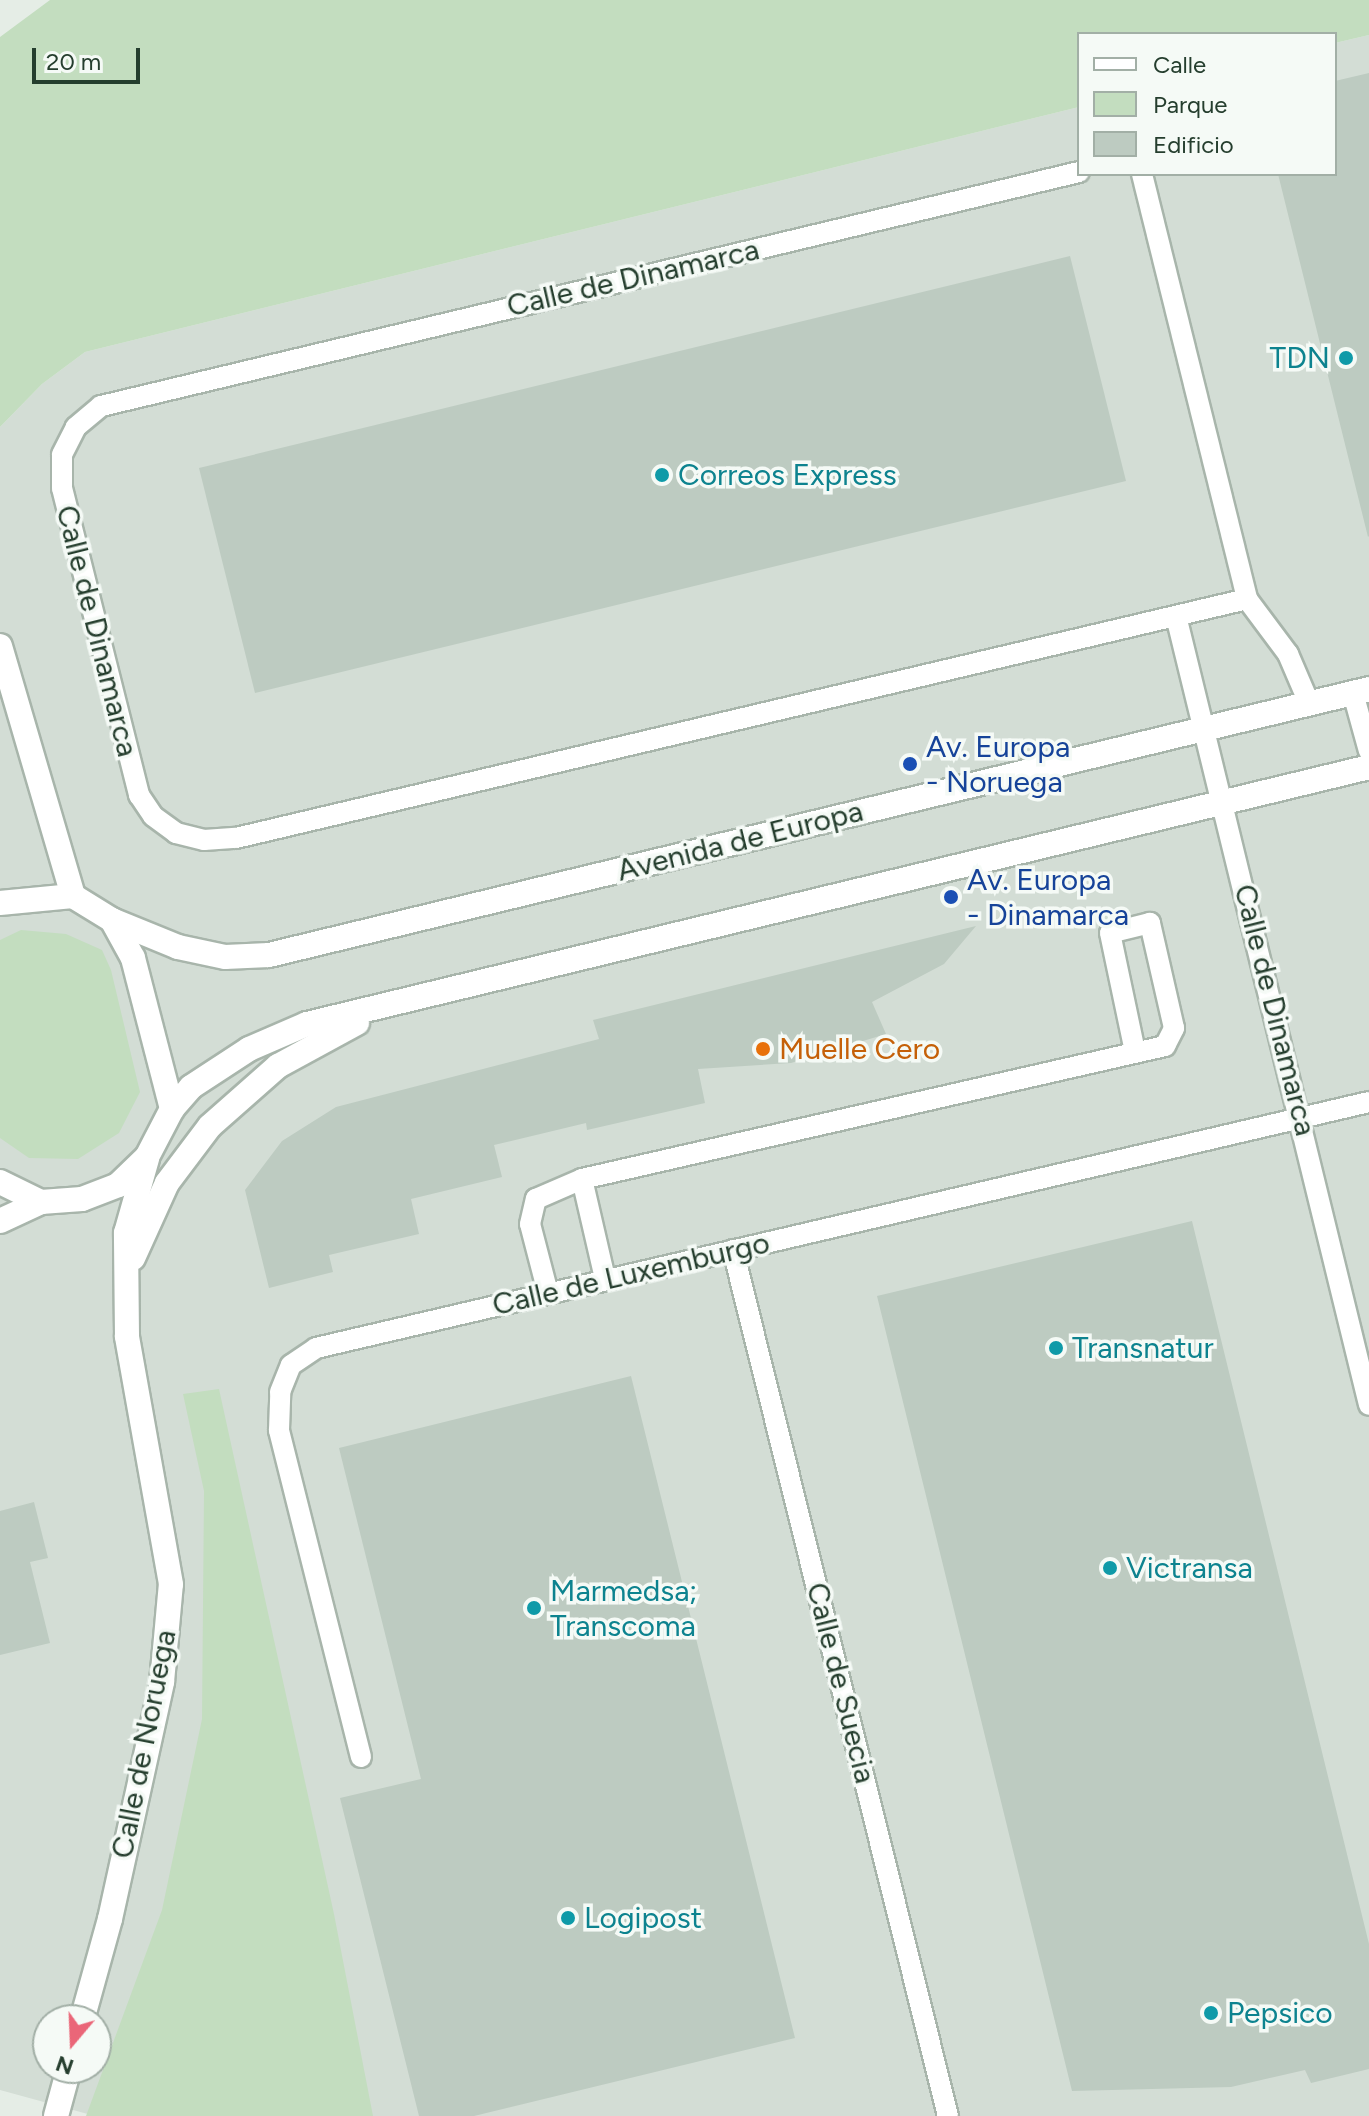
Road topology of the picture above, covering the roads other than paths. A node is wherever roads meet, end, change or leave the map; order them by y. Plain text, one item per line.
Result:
1 (1077, 172) edge
2 (1142, 176) edge
3 (1247, 599) junction
4 (1176, 616) junction
5 (0, 646) edge
6 (1361, 691) edge
7 (1309, 703) junction
8 (1203, 729) junction
9 (1369, 751) edge
10 (1369, 767) edge
11 (1223, 800) junction
12 (73, 896) junction
13 (0, 903) edge
14 (112, 920) junction
15 (426, 995) junction
16 (1135, 1052) junction
17 (1369, 1102) edge
18 (172, 1109) junction
19 (1302, 1117) junction
20 (147, 1157) junction
21 (582, 1179) junction
22 (0, 1182) edge
23 (41, 1202) junction
24 (0, 1221) edge
25 (733, 1250) junction
26 (126, 1276) junction
27 (605, 1279) junction
28 (548, 1293) junction
29 (1369, 1405) edge
30 (361, 1757) dead end
31 (86, 2004) edge
32 (65, 2084) edge
33 (56, 2116) edge
34 (948, 2116) edge

1 - 4 lane, Calle de Dinamarca
2 - 3 lane
3 - 4 lane, Calle de Dinamarca
3 - 7 lane
4 - 8 lane, Calle de Dinamarca
5 - 12 street
6 - 7 street, Avenida de Europa
6 - 9 lane
7 - 8 street, Avenida de Europa
8 - 11 lane, Calle de Dinamarca
8 - 14 street, Avenida de Europa
10 - 11 street
11 - 15 street
11 - 19 lane, Calle de Dinamarca
12 - 13 street
12 - 14 street, Avenida de Europa
14 - 18 street
15 - 18 street
15 - 26 street, Calle de Noruega
16 - 16 lane
16 - 21 lane
17 - 19 lane, Calle de Luxemburgo
18 - 20 street
19 - 25 lane, Calle de Luxemburgo
19 - 29 lane, Calle de Dinamarca
20 - 23 street
20 - 26 street, Calle de Noruega
21 - 27 lane
21 - 28 lane
22 - 23 street
23 - 24 street
25 - 27 lane, Calle de Luxemburgo
25 - 34 lane, Calle de Suecia
26 - 31 street, Calle de Noruega
27 - 28 lane, Calle de Luxemburgo
28 - 30 lane, Calle de Luxemburgo
32 - 33 street

